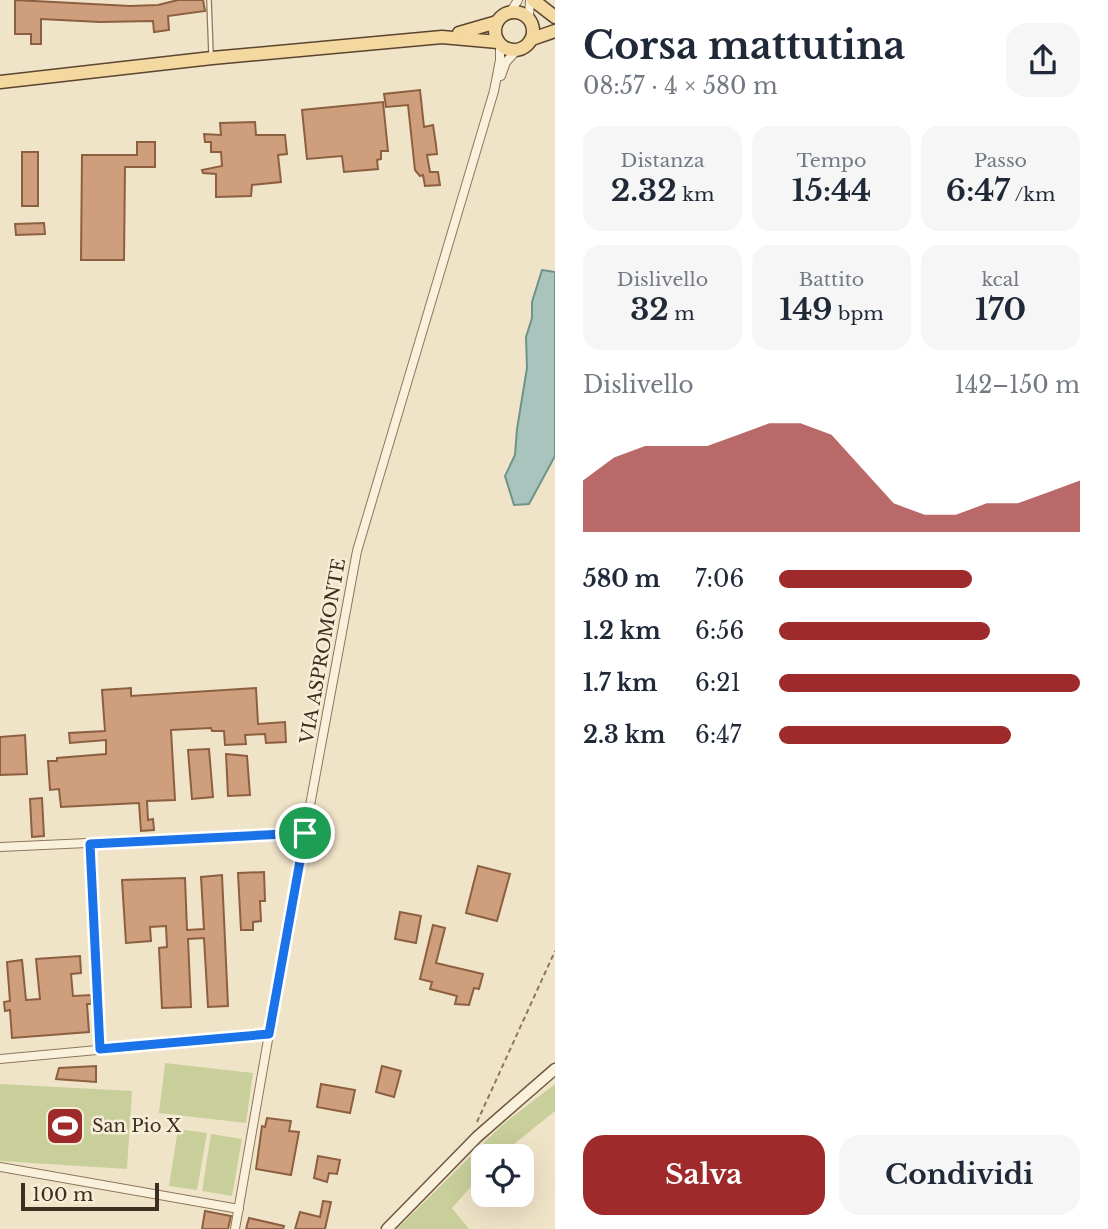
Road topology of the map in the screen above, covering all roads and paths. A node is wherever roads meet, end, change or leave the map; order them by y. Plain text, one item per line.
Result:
1 (209, 0) edge
2 (531, 0) edge
3 (514, 6) edge
4 (529, 18) junction
5 (555, 19) edge
6 (496, 22) junction
7 (555, 31) edge
8 (442, 37) junction
9 (532, 39) junction
10 (499, 43) junction
11 (517, 50) junction
12 (212, 58) junction
13 (0, 82) edge
14 (494, 91) junction
15 (305, 833) junction
16 (90, 844) junction
17 (0, 847) edge
18 (555, 951) edge
19 (269, 1034) junction
20 (100, 1049) junction
21 (0, 1059) edge
22 (555, 1069) edge
23 (477, 1137) junction
24 (0, 1167) edge
25 (239, 1209) junction
26 (236, 1229) edge
27 (387, 1229) edge

1 - 12 lane
2 - 4 street
2 - 5 main road
3 - 4 main road
3 - 6 main road
4 - 5 main road
4 - 9 main road
6 - 8 main road
6 - 10 main road
7 - 9 main road
8 - 10 main road
8 - 12 main road
9 - 11 main road
10 - 11 main road
10 - 14 street, VIA ASPROMONTE
11 - 14 street, VIA ASPROMONTE
12 - 13 main road
14 - 15 street, VIA ASPROMONTE
15 - 16 street
15 - 19 street, VIA ASPROMONTE
16 - 17 street
16 - 20 street
18 - 23 path
19 - 20 street
19 - 25 street, VIA ASPROMONTE
20 - 21 street
22 - 23 main road
23 - 27 main road
24 - 25 street
25 - 26 street, VIA ASPROMONTE

